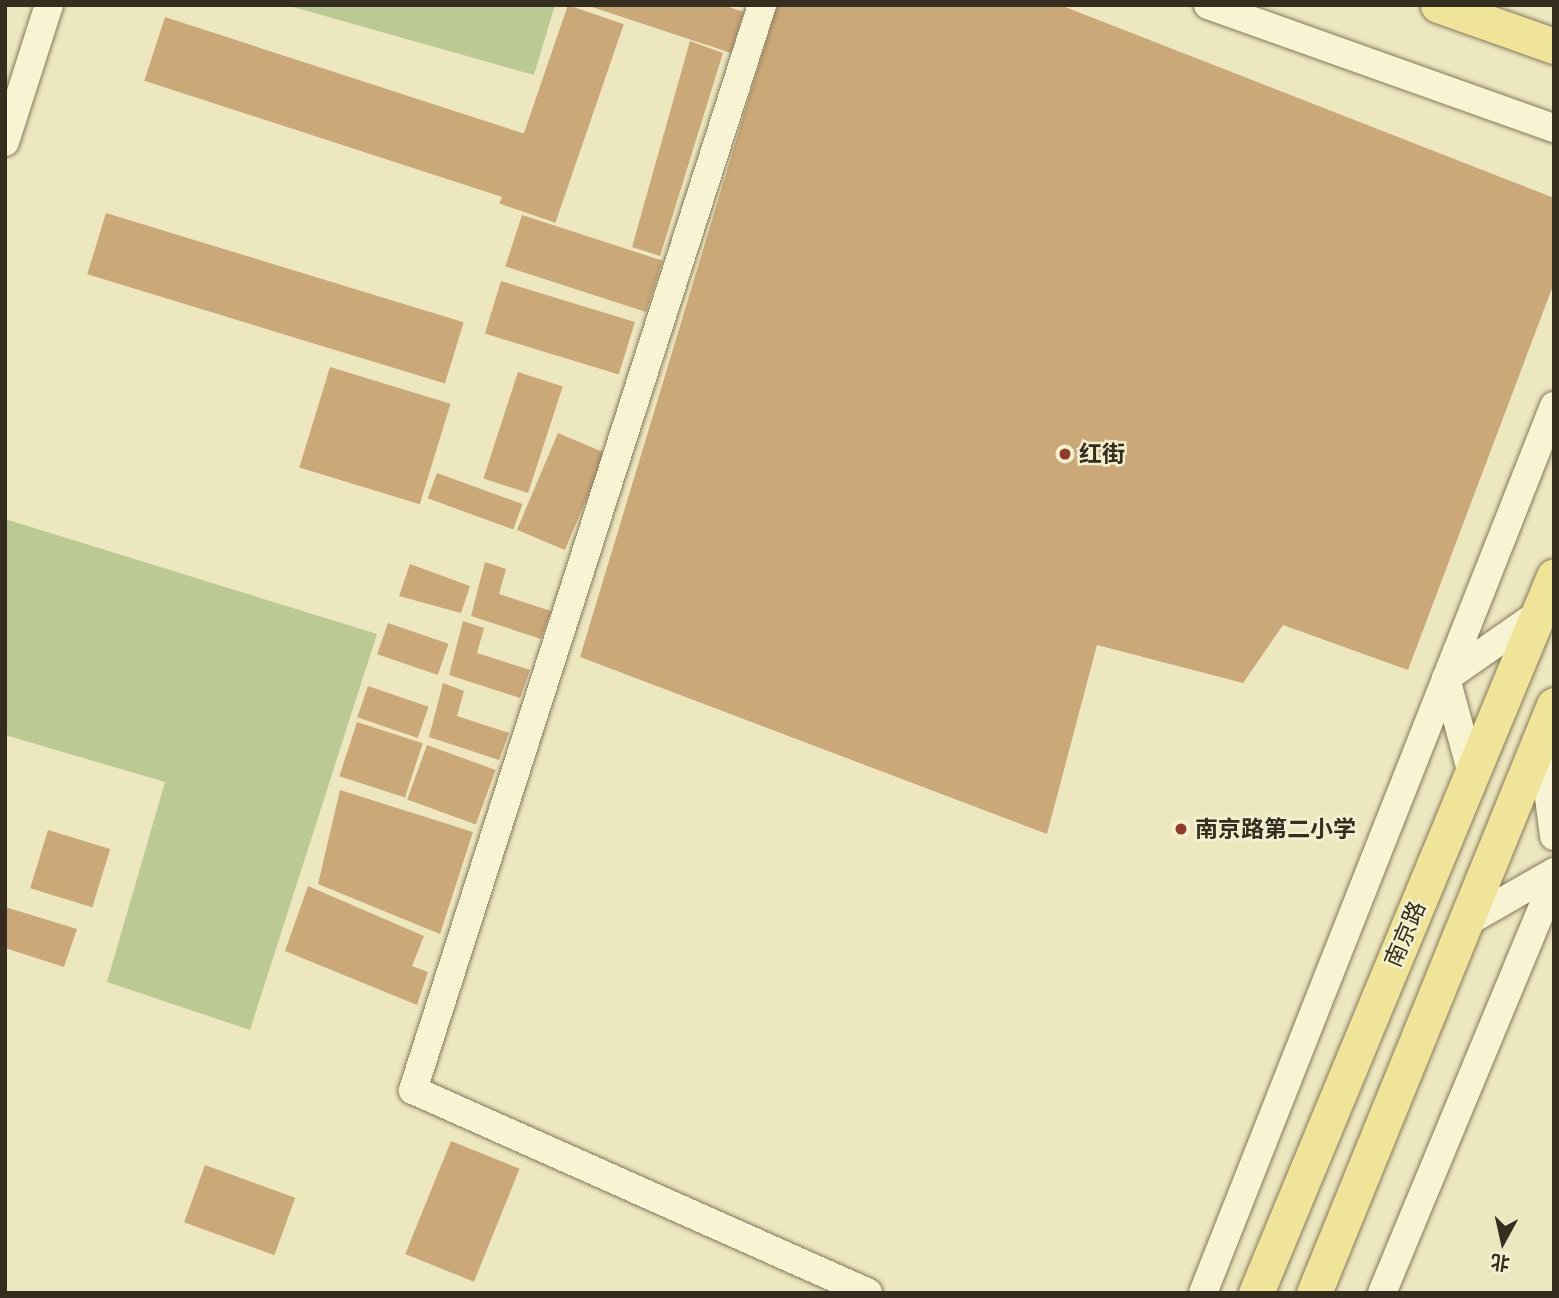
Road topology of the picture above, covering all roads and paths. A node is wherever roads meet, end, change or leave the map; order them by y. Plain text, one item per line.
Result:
1 (49, 5) edge
2 (762, 5) edge
3 (1208, 5) edge
4 (1438, 5) edge
5 (1548, 50) edge
6 (1554, 128) edge
7 (5, 142) edge
8 (1554, 406) edge
9 (1554, 576) edge
10 (1538, 614) junction
11 (1446, 678) junction
12 (1547, 721) edge
13 (1472, 774) junction
14 (1554, 836) edge
15 (1554, 872) edge
16 (1554, 880) edge
17 (1465, 923) junction
18 (868, 1293) edge
19 (1202, 1293) edge
20 (1256, 1293) edge
21 (1314, 1293) edge
22 (1382, 1293) edge

1 - 7 street
2 - 18 street
3 - 6 street
4 - 5 main road
8 - 11 street
9 - 10 main road, 南京路
10 - 11 street
10 - 13 main road, 南京路
11 - 13 street
11 - 19 street
12 - 14 street
12 - 17 main road
13 - 20 main road, 南京路
15 - 17 street
16 - 22 street
17 - 21 main road

